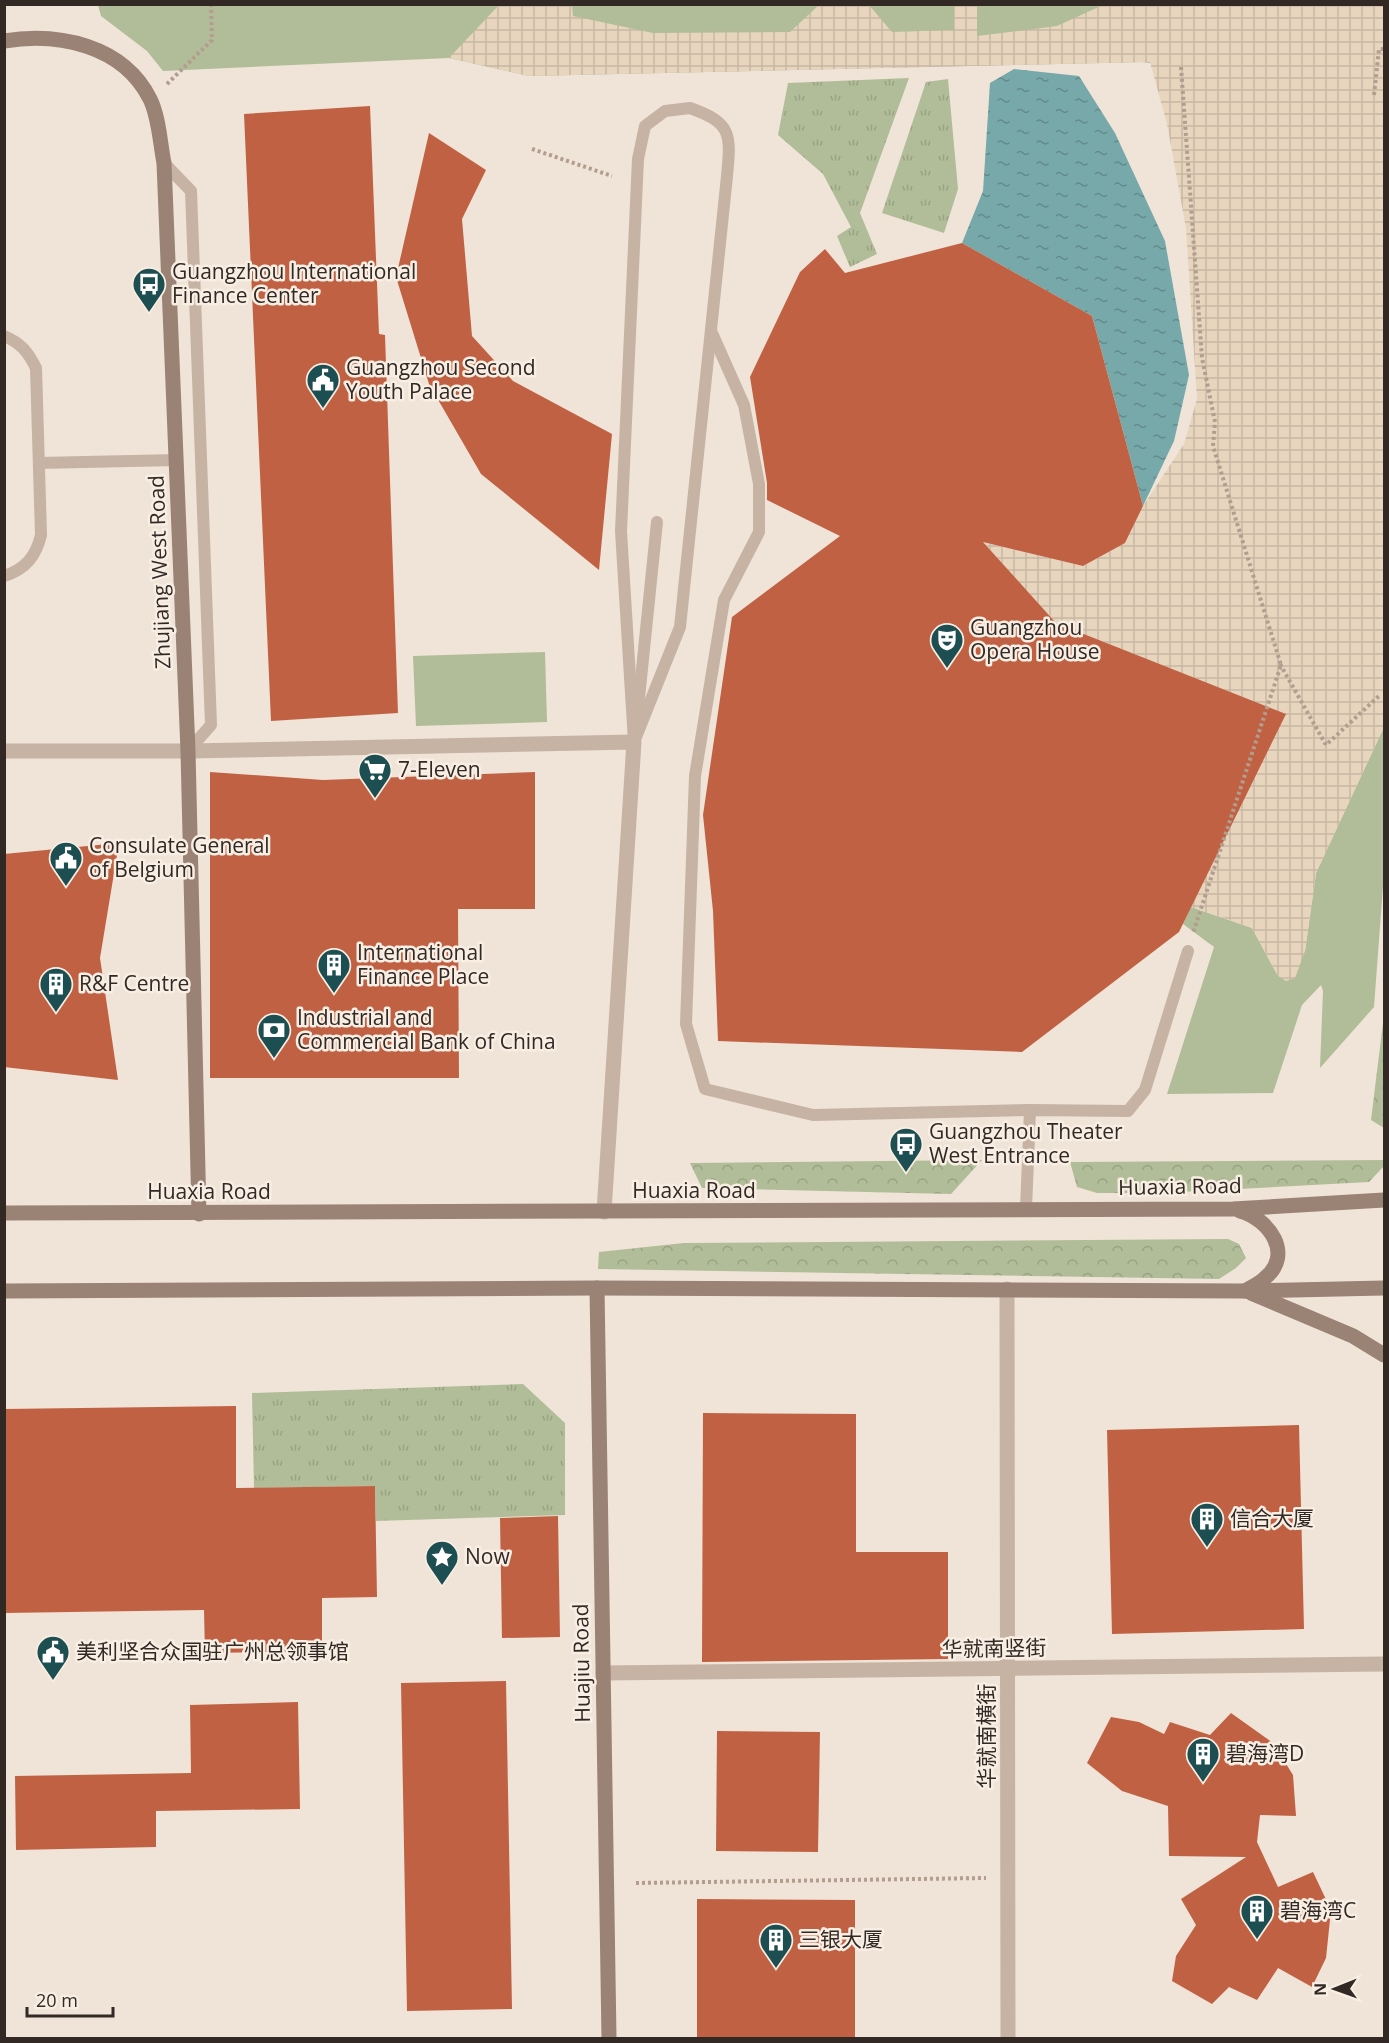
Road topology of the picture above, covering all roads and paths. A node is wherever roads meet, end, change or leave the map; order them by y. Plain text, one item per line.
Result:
1 (212, 4) edge
2 (4, 40) edge
3 (1384, 49) edge
4 (1181, 67) dead end
5 (167, 84) dead end
6 (1374, 95) dead end
7 (532, 149) dead end
8 (164, 163) junction
9 (612, 176) dead end
10 (711, 331) junction
11 (4, 336) edge
12 (177, 460) junction
13 (39, 463) junction
14 (657, 522) dead end
15 (4, 576) edge
16 (1275, 652) dead end
17 (1281, 665) junction
18 (1380, 695) dead end
19 (634, 742) junction
20 (4, 751) edge
21 (189, 752) junction
22 (1188, 951) joint
23 (1030, 1110) junction
24 (1384, 1198) edge
25 (1026, 1209) junction
26 (1233, 1209) junction
27 (604, 1212) junction
28 (4, 1213) edge
29 (199, 1214) junction
30 (597, 1288) junction
31 (1384, 1288) edge
32 (1007, 1289) junction
33 (4, 1291) edge
34 (1245, 1291) junction
35 (1384, 1355) edge
36 (1384, 1664) edge
37 (1007, 1670) junction
38 (603, 1673) junction
39 (990, 1878) dead end
40 (636, 1883) dead end
41 (609, 2038) edge
42 (1008, 2038) edge

1 - 5 path
2 - 8 main road, Zhujiang West Road
3 - 6 path
4 - 17 path
7 - 9 path
8 - 12 main road, Zhujiang West Road
8 - 21 lane
10 - 19 lane
10 - 19 lane
10 - 23 lane
11 - 13 lane
12 - 13 lane
12 - 21 main road, Zhujiang West Road
13 - 15 lane
14 - 19 lane
16 - 17 path
17 - 18 path
17 - 22 path
19 - 21 street
19 - 27 street
20 - 21 street
21 - 29 main road, Zhujiang West Road
22 - 23 lane
23 - 25 lane
24 - 26 main road, Huaxia Road
25 - 26 main road, Huaxia Road
25 - 27 main road, Huaxia Road
26 - 34 main road
27 - 29 main road, Huaxia Road
28 - 29 main road, Huaxia Road
30 - 32 main road
30 - 33 main road
30 - 38 main road, Huajiu Road
31 - 34 main road
32 - 34 main road
32 - 37 street, 华就南横街
34 - 35 main road
36 - 37 street, 华就南竖街
37 - 38 street, 华就南竖街
37 - 42 street, 华就南横街
38 - 41 main road, Huajiu Road
39 - 40 path

